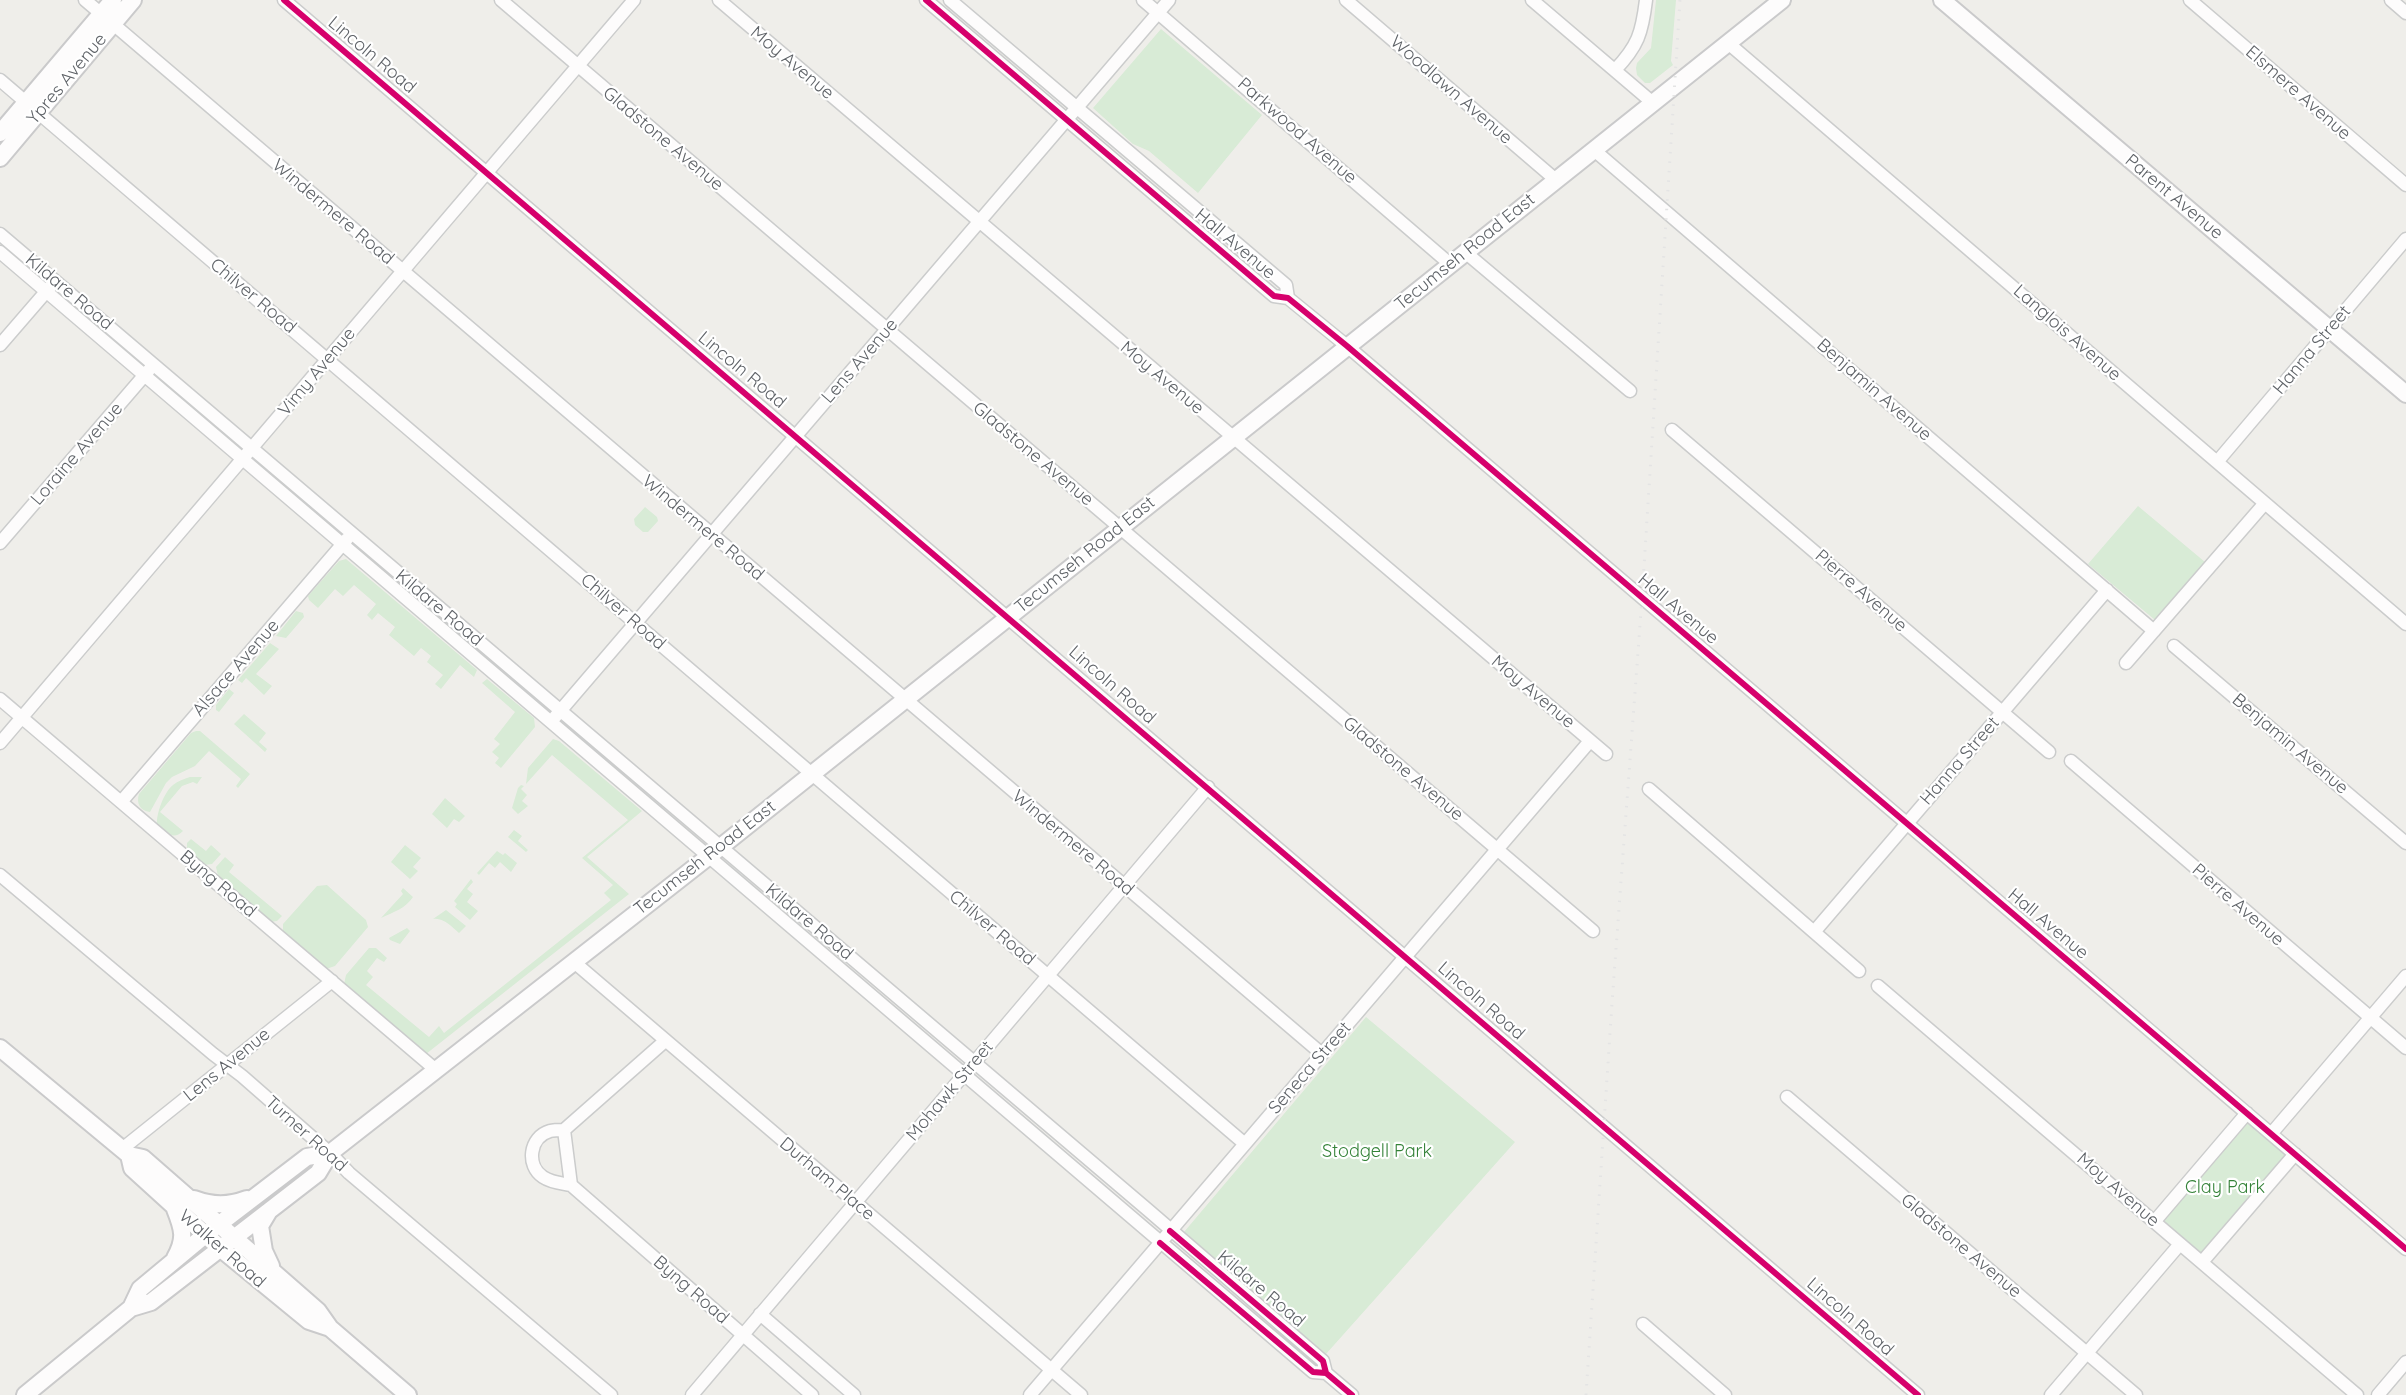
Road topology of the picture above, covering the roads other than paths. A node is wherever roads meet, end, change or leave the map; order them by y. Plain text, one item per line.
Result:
1 (85, 0) edge
2 (113, 0) edge
3 (133, 0) edge
4 (284, 0) edge
5 (501, 0) edge
6 (634, 0) edge
7 (719, 0) edge
8 (926, 0) edge
9 (950, 0) edge
10 (1143, 0) edge
11 (1169, 0) edge
12 (1346, 0) edge
13 (1532, 0) edge
14 (1646, 0) edge
15 (1782, 0) edge
16 (1942, 0) edge
17 (2190, 0) edge
18 (2391, 0) edge
19 (1158, 13) junction
20 (2406, 13) edge
21 (107, 19) junction
22 (1728, 43) junction
23 (578, 66) junction
24 (1615, 70) junction
25 (0, 80) edge
26 (1653, 103) junction
27 (32, 108) junction
28 (1077, 108) junction
29 (1066, 120) junction
30 (0, 133) edge
31 (1594, 150) junction
32 (0, 158) edge
33 (487, 173) junction
34 (1556, 180) junction
35 (2406, 185) edge
36 (979, 222) junction
37 (0, 234) edge
38 (2406, 239) edge
39 (0, 252) edge
40 (1465, 252) junction
41 (1450, 264) junction
42 (403, 271) junction
43 (56, 281) junction
44 (46, 292) junction
45 (1288, 298) junction
46 (887, 329) junction
47 (2329, 329) junction
48 (0, 345) edge
49 (1347, 346) junction
50 (327, 360) junction
51 (153, 365) junction
52 (144, 376) junction
53 (1630, 392) dead end
54 (2406, 394) edge
55 (1672, 430) dead end
56 (796, 436) junction
57 (1234, 437) junction
58 (252, 448) junction
59 (242, 459) junction
60 (2217, 462) junction
61 (2265, 503) junction
62 (1119, 528) junction
63 (351, 534) junction
64 (711, 535) junction
65 (0, 543) edge
66 (342, 545) junction
67 (2107, 590) junction
68 (1009, 616) junction
69 (636, 623) junction
70 (2406, 624) edge
71 (2154, 631) junction
72 (2174, 646) dead end
73 (2126, 663) dead end
74 (0, 699) edge
75 (904, 700) junction
76 (560, 711) junction
77 (2002, 712) junction
78 (22, 717) junction
79 (551, 723) junction
80 (1590, 741) junction
81 (0, 743) edge
82 (2049, 752) dead end
83 (1606, 754) dead end
84 (2071, 761) dead end
85 (812, 773) junction
86 (1208, 787) junction
87 (1649, 789) dead end
88 (121, 802) junction
89 (1907, 824) junction
90 (2406, 843) edge
91 (1497, 850) junction
92 (714, 852) junction
93 (0, 875) edge
94 (1124, 886) junction
95 (1593, 931) dead end
96 (1814, 933) junction
97 (1406, 956) junction
98 (574, 962) junction
99 (1859, 971) dead end
100 (1048, 976) junction
101 (2406, 976) edge
102 (332, 981) junction
103 (877, 981) junction
104 (1878, 986) dead end
105 (867, 993) junction
106 (2370, 1018) junction
107 (666, 1041) junction
108 (0, 1048) edge
109 (2406, 1048) edge
110 (1322, 1054) junction
111 (974, 1063) junction
112 (227, 1065) junction
113 (436, 1070) junction
114 (963, 1075) junction
115 (1787, 1097) dead end
116 (2247, 1113) junction
117 (564, 1130) junction
118 (2271, 1134) junction
119 (1245, 1144) junction
120 (125, 1152) junction
121 (330, 1153) junction
122 (2295, 1155) junction
123 (571, 1185) junction
124 (259, 1194) junction
125 (187, 1196) junction
126 (855, 1203) junction
127 (175, 1208) junction
128 (269, 1210) junction
129 (2154, 1222) junction
130 (219, 1224) junction
131 (1170, 1231) junction
132 (205, 1235) junction
133 (234, 1237) junction
134 (1160, 1243) junction
135 (2180, 1244) junction
136 (220, 1248) junction
137 (2406, 1249) edge
138 (175, 1259) junction
139 (2202, 1262) junction
140 (273, 1270) junction
141 (131, 1308) junction
142 (760, 1314) junction
143 (1643, 1324) dead end
144 (330, 1328) junction
145 (743, 1335) junction
146 (2086, 1353) junction
147 (2406, 1362) edge
148 (1052, 1370) junction
149 (1326, 1373) junction
150 (25, 1395) edge
151 (408, 1395) edge
152 (611, 1395) edge
153 (692, 1395) edge
154 (812, 1395) edge
155 (854, 1395) edge
156 (1030, 1395) edge
157 (1081, 1395) edge
158 (1352, 1395) edge
159 (1725, 1395) edge
160 (1918, 1395) edge
161 (2051, 1395) edge
162 (2136, 1395) edge
163 (2357, 1395) edge
164 (2378, 1395) edge

1 - 21 street, Windermere Road
2 - 21 main road, Ypres Avenue
3 - 21 main road, Ypres Avenue
4 - 33 street, Lincoln Road
5 - 23 street, Gladstone Avenue
6 - 23 street, Vimy Avenue
7 - 36 street, Moy Avenue
8 - 29 street, Hall Avenue
9 - 28 street, Hall Avenue
10 - 19 street, Parkwood Avenue
11 - 19 street, Lens Avenue
12 - 34 street, Woodlawn Avenue
13 - 24 street
14 - 24 street
15 - 22 main road, Tecumseh Road East
16 - 47 main road, Parent Avenue
17 - 35 street, Elsmere Avenue
18 - 20 street
19 - 28 street, Lens Avenue
19 - 41 street, Parkwood Avenue
21 - 27 main road, Ypres Avenue
21 - 42 street, Windermere Road
22 - 26 main road, Tecumseh Road East
22 - 60 street, Langlois Avenue
23 - 33 street, Vimy Avenue
23 - 46 street, Gladstone Avenue
24 - 26 street
25 - 27 street, Chilver Road
26 - 31 main road, Tecumseh Road East
27 - 30 main road, Ypres Avenue
27 - 32 main road, Ypres Avenue
27 - 50 street, Chilver Road
28 - 29 street, Lens Avenue
28 - 45 street, Hall Avenue
29 - 36 street, Lens Avenue
29 - 45 street, Hall Avenue
31 - 34 main road, Tecumseh Road East
31 - 67 street, Benjamin Avenue
33 - 42 street, Vimy Avenue
33 - 56 street, Lincoln Road
34 - 40 main road, Tecumseh Road East
36 - 46 street, Lens Avenue
36 - 57 street, Moy Avenue
37 - 43 street, Kildare Road
38 - 47 street, Hanna Street
39 - 44 street, Kildare Road
40 - 41 main road, Tecumseh Road East
40 - 53 street
41 - 49 main road, Tecumseh Road East
42 - 50 street, Vimy Avenue
42 - 64 street, Windermere Road
43 - 44 street
43 - 51 street, Kildare Road
44 - 48 street
44 - 52 street, Kildare Road
45 - 49 street, Hall Avenue
46 - 56 street, Lens Avenue
46 - 62 street, Gladstone Avenue
47 - 54 main road, Parent Avenue
47 - 60 street, Hanna Street
49 - 57 main road, Tecumseh Road East
49 - 89 street, Hall Avenue
50 - 58 street, Vimy Avenue
50 - 69 street, Chilver Road
51 - 52 street, Loraine Avenue
51 - 58 street, Kildare Road
52 - 59 street, Kildare Road
52 - 65 street, Loraine Avenue
55 - 77 street, Pierre Avenue
56 - 64 street, Lens Avenue
56 - 68 street, Lincoln Road
57 - 62 main road, Tecumseh Road East
57 - 80 street, Moy Avenue
58 - 59 street, Vimy Avenue
58 - 63 street, Kildare Road
59 - 66 street, Kildare Road
59 - 78 street, Vimy Avenue
60 - 61 street, Langlois Avenue
61 - 70 street, Langlois Avenue
61 - 71 street
62 - 68 main road, Tecumseh Road East
62 - 91 street, Gladstone Avenue
63 - 66 street, Alsace Avenue
63 - 76 street, Kildare Road
64 - 69 street, Lens Avenue
64 - 75 street, Windermere Road
66 - 79 street, Kildare Road
66 - 88 street, Alsace Avenue
67 - 71 street, Benjamin Avenue
67 - 77 street, Hanna Street
68 - 75 main road, Tecumseh Road East
68 - 86 street, Lincoln Road
69 - 76 street, Lens Avenue
69 - 85 street, Chilver Road
71 - 73 street
72 - 90 street, Benjamin Avenue
74 - 78 street, Byng Road
75 - 85 main road, Tecumseh Road East
75 - 94 street, Windermere Road
76 - 79 street, Lens Avenue
76 - 92 street, Kildare Road
77 - 82 street, Pierre Avenue
77 - 89 street, Hanna Street
78 - 81 street, Vimy Avenue
78 - 88 street, Byng Road
79 - 92 street, Kildare Road
80 - 83 street, Moy Avenue
80 - 91 street, Seneca Street
84 - 106 street, Pierre Avenue
85 - 92 main road, Tecumseh Road East
85 - 100 street, Chilver Road
86 - 94 street, Mohawk Street
86 - 97 street, Lincoln Road
87 - 96 street
88 - 102 street, Byng Road
89 - 96 street, Hanna Street
89 - 116 street, Hall Avenue
91 - 95 street, Gladstone Avenue
91 - 97 street, Seneca Street
92 - 98 main road, Tecumseh Road East
92 - 103 street, Kildare Road
92 - 105 street, Kildare Road
93 - 112 street, Turner Road
94 - 100 street, Mohawk Street
94 - 110 street, Windermere Road
96 - 99 street
97 - 110 street, Seneca Street
97 - 160 street, Lincoln Road
98 - 107 street, Durham Place
98 - 113 main road, Tecumseh Road East
100 - 111 street, Mohawk Street
100 - 119 street, Chilver Road
101 - 106 street
102 - 112 street, Lens Avenue
102 - 113 street, Byng Road
103 - 105 street
103 - 111 street, Kildare Road
104 - 129 street, Moy Avenue
105 - 114 street, Kildare Road
106 - 109 street, Pierre Avenue
106 - 118 street
107 - 117 street, Byng Road
107 - 126 street, Durham Place
108 - 120 main road, Walker Road
110 - 119 street, Seneca Street
111 - 114 street, Mohawk Street
111 - 131 street, Kildare Road
112 - 120 street, Lens Avenue
112 - 121 street, Turner Road
113 - 121 main road, Tecumseh Road East
114 - 126 street, Mohawk Street
114 - 134 street, Kildare Road
115 - 146 street, Gladstone Avenue
116 - 118 street, Hall Avenue
116 - 129 street
117 - 123 street
117 - 123 street, Byng Road
118 - 122 street, Hall Avenue
119 - 131 street, Seneca Street
120 - 125 main road, Walker Road
120 - 127 main road, Walker Road
121 - 124 main road, Tecumseh Road East
121 - 128 main road, Tecumseh Road East
121 - 152 street, Turner Road
122 - 137 street, Hall Avenue
122 - 139 street
123 - 145 street, Byng Road
124 - 125 main road
124 - 130 main road, Tecumseh Road East
125 - 130 main road, Walker Road
126 - 142 street, Mohawk Street
126 - 148 street, Durham Place
127 - 132 main road, Walker Road
127 - 138 main road
128 - 133 main road, Tecumseh Road East
128 - 140 main road
129 - 135 street, Moy Avenue
130 - 132 main road, Tecumseh Road East
130 - 133 main road, Walker Road
131 - 134 street, Seneca Street
131 - 149 street, Kildare Road
132 - 136 main road, Walker Road
132 - 138 main road, Tecumseh Road East
133 - 136 main road, Tecumseh Road East
133 - 140 main road, Walker Road
134 - 148 street, Seneca Street
134 - 149 street, Kildare Road
135 - 139 street, Moy Avenue
135 - 146 street
136 - 141 main road, Tecumseh Road East
136 - 144 main road, Walker Road
138 - 141 main road, Tecumseh Road East
139 - 163 street, Moy Avenue
140 - 144 main road, Walker Road
141 - 150 main road, Tecumseh Road East
142 - 145 street, Mohawk Street
142 - 155 street, Byng Road
143 - 159 street
144 - 151 main road, Walker Road
145 - 153 street, Mohawk Street
145 - 154 street, Byng Road
146 - 161 street
146 - 162 street, Gladstone Avenue
147 - 164 street
148 - 156 street, Seneca Street
148 - 157 street, Durham Place
149 - 158 street, Kildare Road

